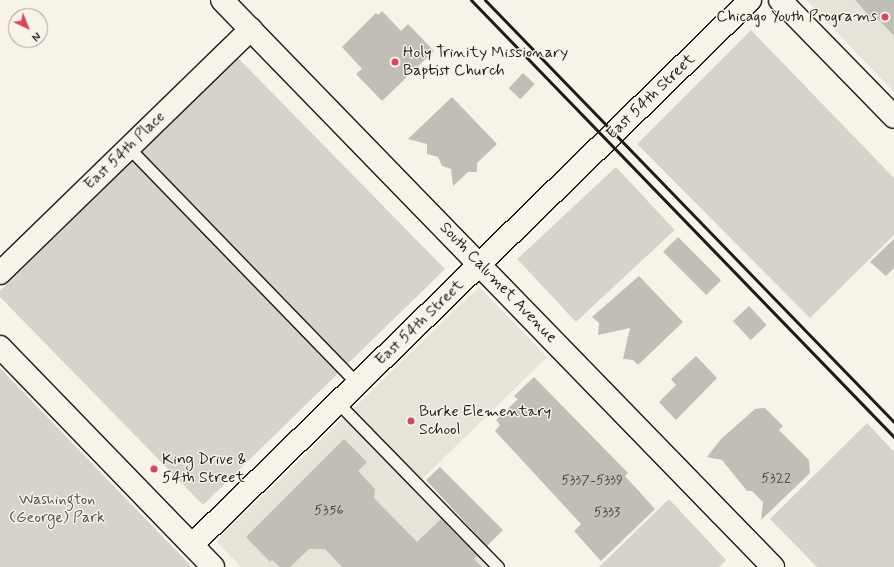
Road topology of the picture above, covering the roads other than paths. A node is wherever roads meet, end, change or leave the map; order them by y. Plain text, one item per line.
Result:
1 (222, 0) edge
2 (750, 0) edge
3 (780, 0) edge
4 (251, 29) junction
5 (894, 117) edge
6 (128, 147) junction
7 (480, 264) junction
8 (0, 273) edge
9 (0, 347) edge
10 (358, 384) junction
11 (338, 403) junction
12 (192, 545) junction
13 (213, 567) edge
14 (498, 567) edge
15 (773, 567) edge

1 - 4 street, South Calumet Avenue
2 - 7 street, East 54th Street
3 - 5 street
4 - 6 street, East 54th Place
4 - 7 street, South Calumet Avenue
6 - 8 street, East 54th Place
6 - 10 lane
7 - 10 street, East 54th Street
7 - 15 street, South Calumet Avenue
9 - 12 street
10 - 11 street, East 54th Street
11 - 12 street, East 54th Street
11 - 14 lane
12 - 13 street

